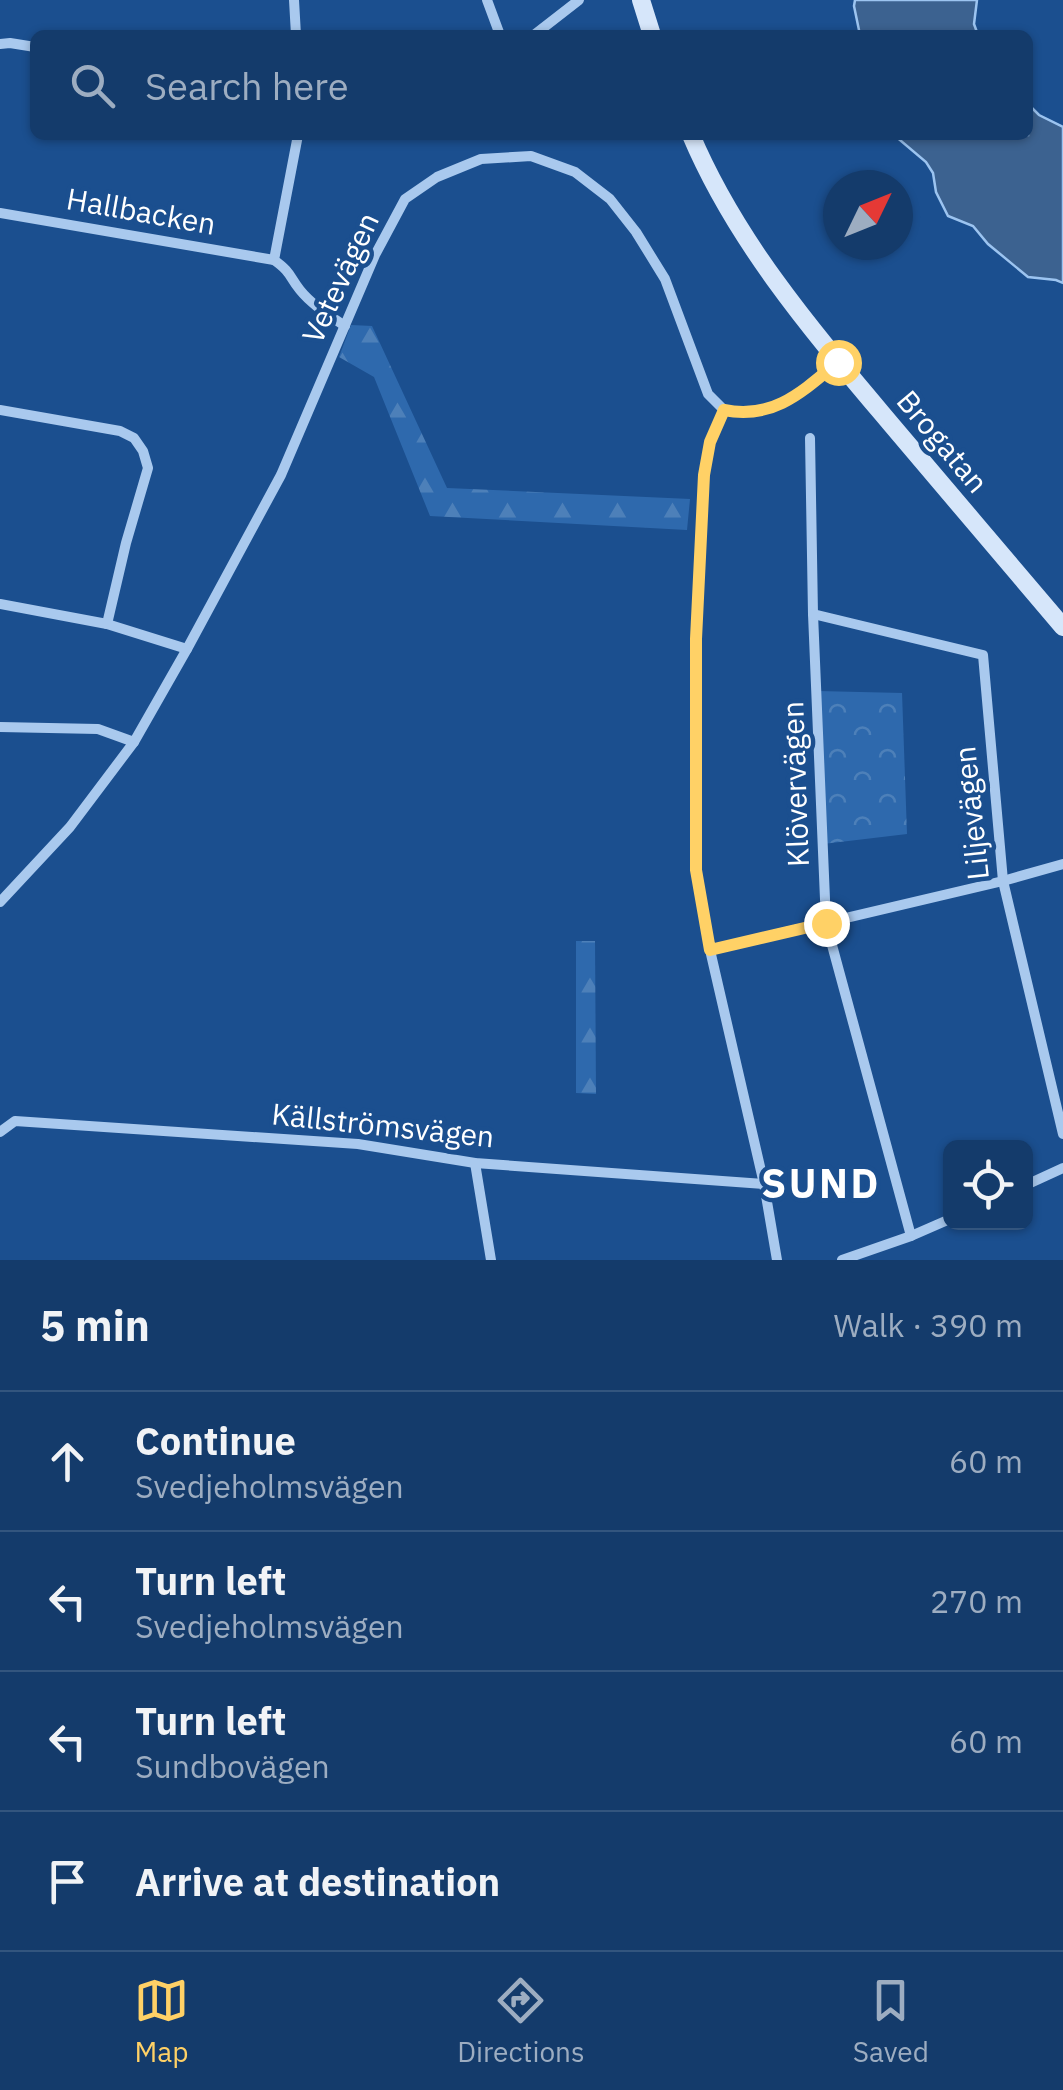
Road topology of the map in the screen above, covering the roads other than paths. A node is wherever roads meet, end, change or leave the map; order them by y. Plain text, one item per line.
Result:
1 (294, 0) edge
2 (487, 0) edge
3 (579, 0) edge
4 (641, 0) edge
5 (296, 30) edge
6 (498, 30) edge
7 (540, 30) edge
8 (650, 30) edge
9 (0, 44) edge
10 (30, 46) edge
11 (297, 140) edge
12 (693, 140) edge
13 (0, 214) edge
14 (274, 260) junction
15 (344, 326) junction
16 (838, 362) junction
17 (0, 410) edge
18 (724, 410) junction
19 (810, 438) dead end
20 (0, 604) edge
21 (814, 614) junction
22 (108, 624) junction
23 (1063, 627) edge
24 (187, 649) junction
25 (0, 728) edge
26 (134, 742) junction
27 (1063, 864) edge
28 (1003, 881) junction
29 (0, 902) edge
30 (826, 923) junction
31 (710, 950) junction
32 (0, 1132) edge
33 (1063, 1134) edge
34 (475, 1163) junction
35 (1063, 1168) edge
36 (1033, 1182) edge
37 (764, 1184) junction
38 (943, 1222) edge
39 (911, 1236) junction
40 (491, 1260) edge
41 (777, 1260) edge
42 (842, 1260) edge

1 - 5 street
2 - 6 street
3 - 7 street
4 - 8 main road
9 - 10 street
11 - 14 street
12 - 16 main road, Brogatan
13 - 14 street, Hallbacken
14 - 15 street
15 - 18 street, Vetevägen
15 - 24 street, Vetevägen
16 - 18 street
16 - 23 main road, Brogatan
17 - 22 street
18 - 31 street
19 - 21 street, Klövervägen
20 - 22 street
21 - 28 street, Liljevägen
21 - 30 street, Klövervägen
22 - 24 street
24 - 26 street, Vetevägen
25 - 26 street
26 - 29 street, Vetevägen
27 - 28 street
28 - 30 street
28 - 33 street, Liljevägen
30 - 31 street
30 - 39 street, Klövervägen
31 - 37 street
32 - 34 street, Källströmsvägen
34 - 37 street, Källströmsvägen
34 - 40 street
35 - 36 street
37 - 41 street
38 - 39 street
39 - 42 street

